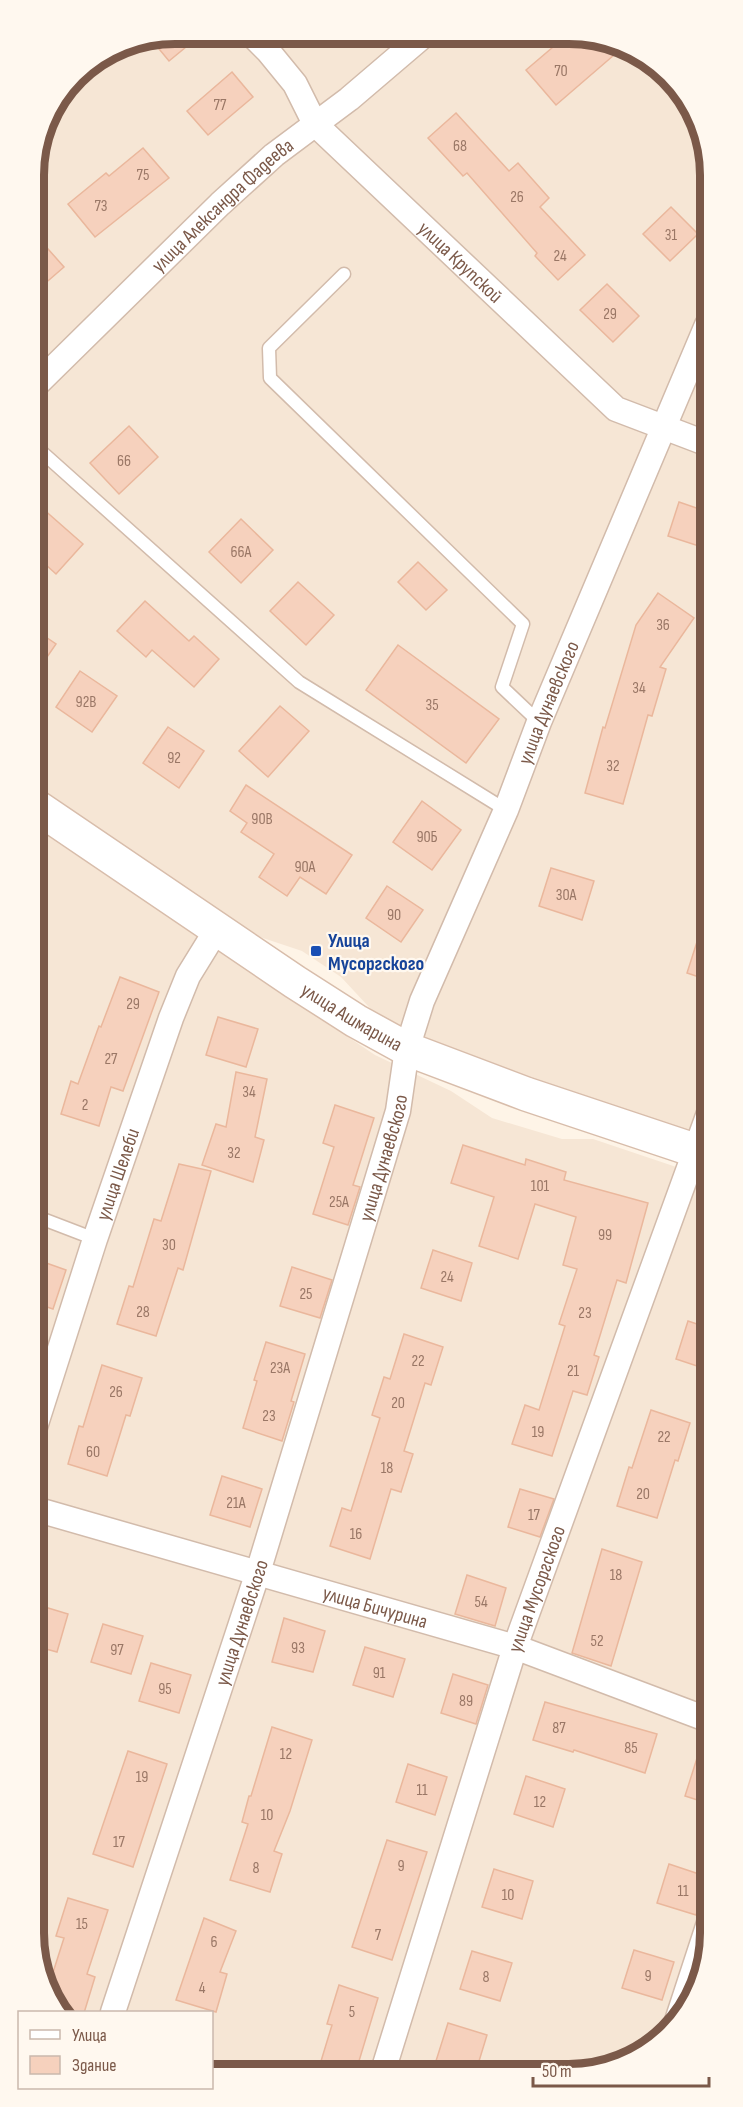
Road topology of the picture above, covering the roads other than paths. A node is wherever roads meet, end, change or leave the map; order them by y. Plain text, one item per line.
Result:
1 (260, 44) edge
2 (413, 44) edge
3 (315, 123) junction
4 (344, 274) dead end
5 (700, 341) edge
6 (44, 377) edge
7 (663, 427) junction
8 (700, 441) edge
9 (44, 453) edge
10 (539, 722) junction
11 (506, 810) junction
12 (44, 812) edge
13 (217, 929) junction
14 (407, 1049) junction
15 (699, 1151) edge
16 (699, 1159) edge
17 (44, 1219) edge
18 (95, 1239) junction
19 (44, 1399) edge
20 (44, 1512) edge
21 (258, 1572) junction
22 (515, 1647) junction
23 (699, 1716) edge
24 (695, 1966) edge
25 (689, 1985) edge
26 (114, 2011) edge
27 (385, 2064) edge

1 - 3 street, улица Крупской
2 - 3 street, улица Александра Фадеева
3 - 6 street, улица Александра Фадеева
3 - 7 street, улица Крупской
4 - 10 lane
5 - 7 street, улица Дунаевского
7 - 8 street, улица Крупской
7 - 10 street, улица Дунаевского
9 - 11 lane
10 - 11 street, улица Дунаевского
11 - 14 street, улица Дунаевского
12 - 13 street, улица Ашмарина
13 - 14 street, улица Ашмарина
13 - 18 street, улица Шелеби
14 - 15 street, улица Ашмарина
14 - 21 street, улица Дунаевского
16 - 22 street, улица Мусоргского
17 - 18 lane
18 - 19 street, улица Шелеби
20 - 21 street, улица Бичурина
21 - 22 street, улица Бичурина
21 - 26 street, улица Дунаевского
22 - 23 street, улица Бичурина
22 - 27 street, улица Мусоргского
24 - 25 street

